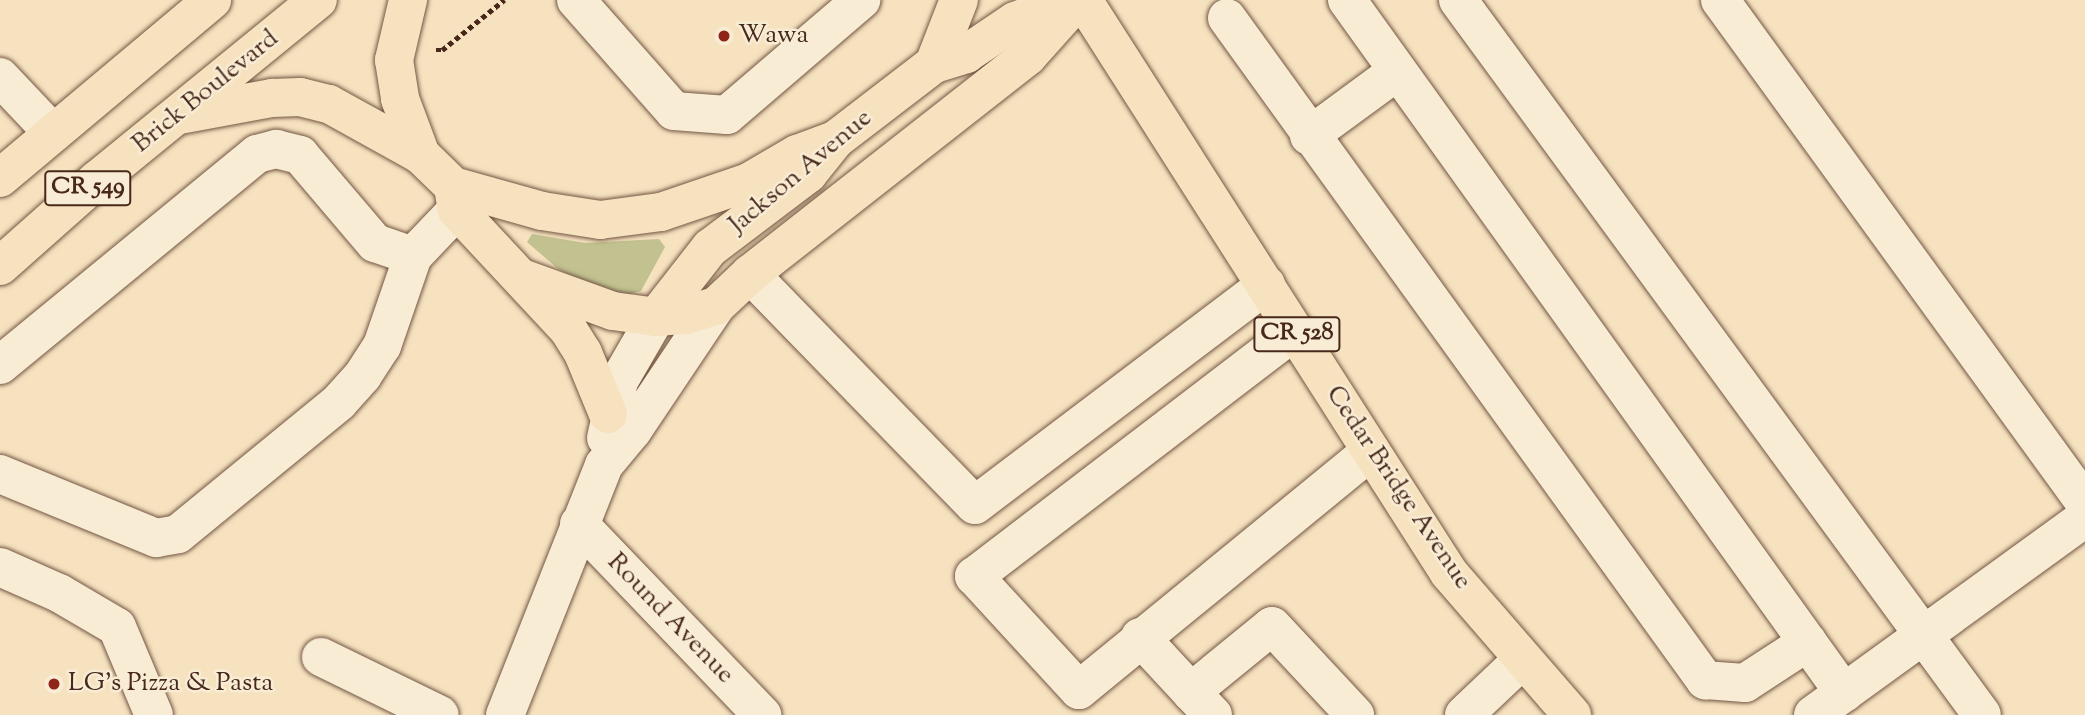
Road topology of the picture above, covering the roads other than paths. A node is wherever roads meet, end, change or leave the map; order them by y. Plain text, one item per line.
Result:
1 (212, 0) edge
2 (318, 0) edge
3 (408, 0) edge
4 (576, 0) edge
5 (861, 0) edge
6 (959, 0) edge
7 (1071, 0) edge
8 (1078, 0) edge
9 (1083, 0) edge
10 (1347, 0) edge
11 (1458, 0) edge
12 (1720, 0) edge
13 (1227, 18) dead end
14 (934, 64) junction
15 (1396, 72) junction
16 (0, 77) edge
17 (180, 115) junction
18 (53, 133) junction
19 (1309, 135) junction
20 (835, 139) junction
21 (421, 155) junction
22 (0, 178) edge
23 (455, 198) junction
24 (413, 256) junction
25 (0, 266) edge
26 (750, 274) junction
27 (522, 278) junction
28 (1266, 285) junction
29 (716, 306) junction
30 (656, 317) junction
31 (1294, 331) junction
32 (0, 365) edge
33 (608, 414) junction
34 (1371, 451) junction
35 (604, 465) junction
36 (0, 474) edge
37 (2085, 503) edge
38 (2085, 518) edge
39 (579, 524) junction
40 (0, 567) edge
41 (1926, 636) junction
42 (1140, 637) junction
43 (1808, 642) junction
44 (321, 657) dead end
45 (1522, 660) junction
46 (1844, 693) junction
47 (1202, 704) edge
48 (154, 715) edge
49 (440, 715) edge
50 (505, 715) edge
51 (762, 715) edge
52 (1355, 715) edge
53 (1464, 715) edge
54 (1572, 715) edge
55 (1813, 715) edge
56 (1982, 715) edge

1 - 18 main road, CR 549
2 - 17 main road, Brick Boulevard / CR 549
3 - 21 main road
4 - 5 street
6 - 14 main road
7 - 14 main road, Jackson Avenue
8 - 26 main road, Jackson Avenue
9 - 28 main road, Cedar Bridge Avenue / CR 528
10 - 15 street
11 - 41 street
12 - 37 street
13 - 19 street
14 - 20 main road, Jackson Avenue
15 - 19 street
15 - 43 street
16 - 18 street
17 - 21 main road
17 - 25 main road, Brick Boulevard / CR 549
18 - 22 main road, CR 549
19 - 43 street
20 - 23 main road
20 - 30 main road, Jackson Avenue
21 - 23 main road
23 - 24 street
23 - 27 main road
24 - 32 street
24 - 36 street
26 - 28 street
26 - 29 main road, Jackson Avenue
27 - 30 main road
27 - 33 main road
28 - 31 main road, Cedar Bridge Avenue / CR 528
29 - 30 main road
29 - 35 street, Jackson Avenue
30 - 33 street, Jackson Avenue
31 - 34 main road, Cedar Bridge Avenue / CR 528
31 - 42 street
33 - 35 street, Jackson Avenue
34 - 42 street
34 - 45 main road, Cedar Bridge Avenue / CR 528
35 - 39 street, Jackson Avenue
38 - 41 street
39 - 50 street, Jackson Avenue
39 - 51 street, Round Avenue
40 - 48 street
41 - 46 street
41 - 56 street
42 - 47 street
43 - 46 street
44 - 49 street
45 - 53 street
45 - 54 main road, Cedar Bridge Avenue / CR 528
46 - 55 street
47 - 52 street

